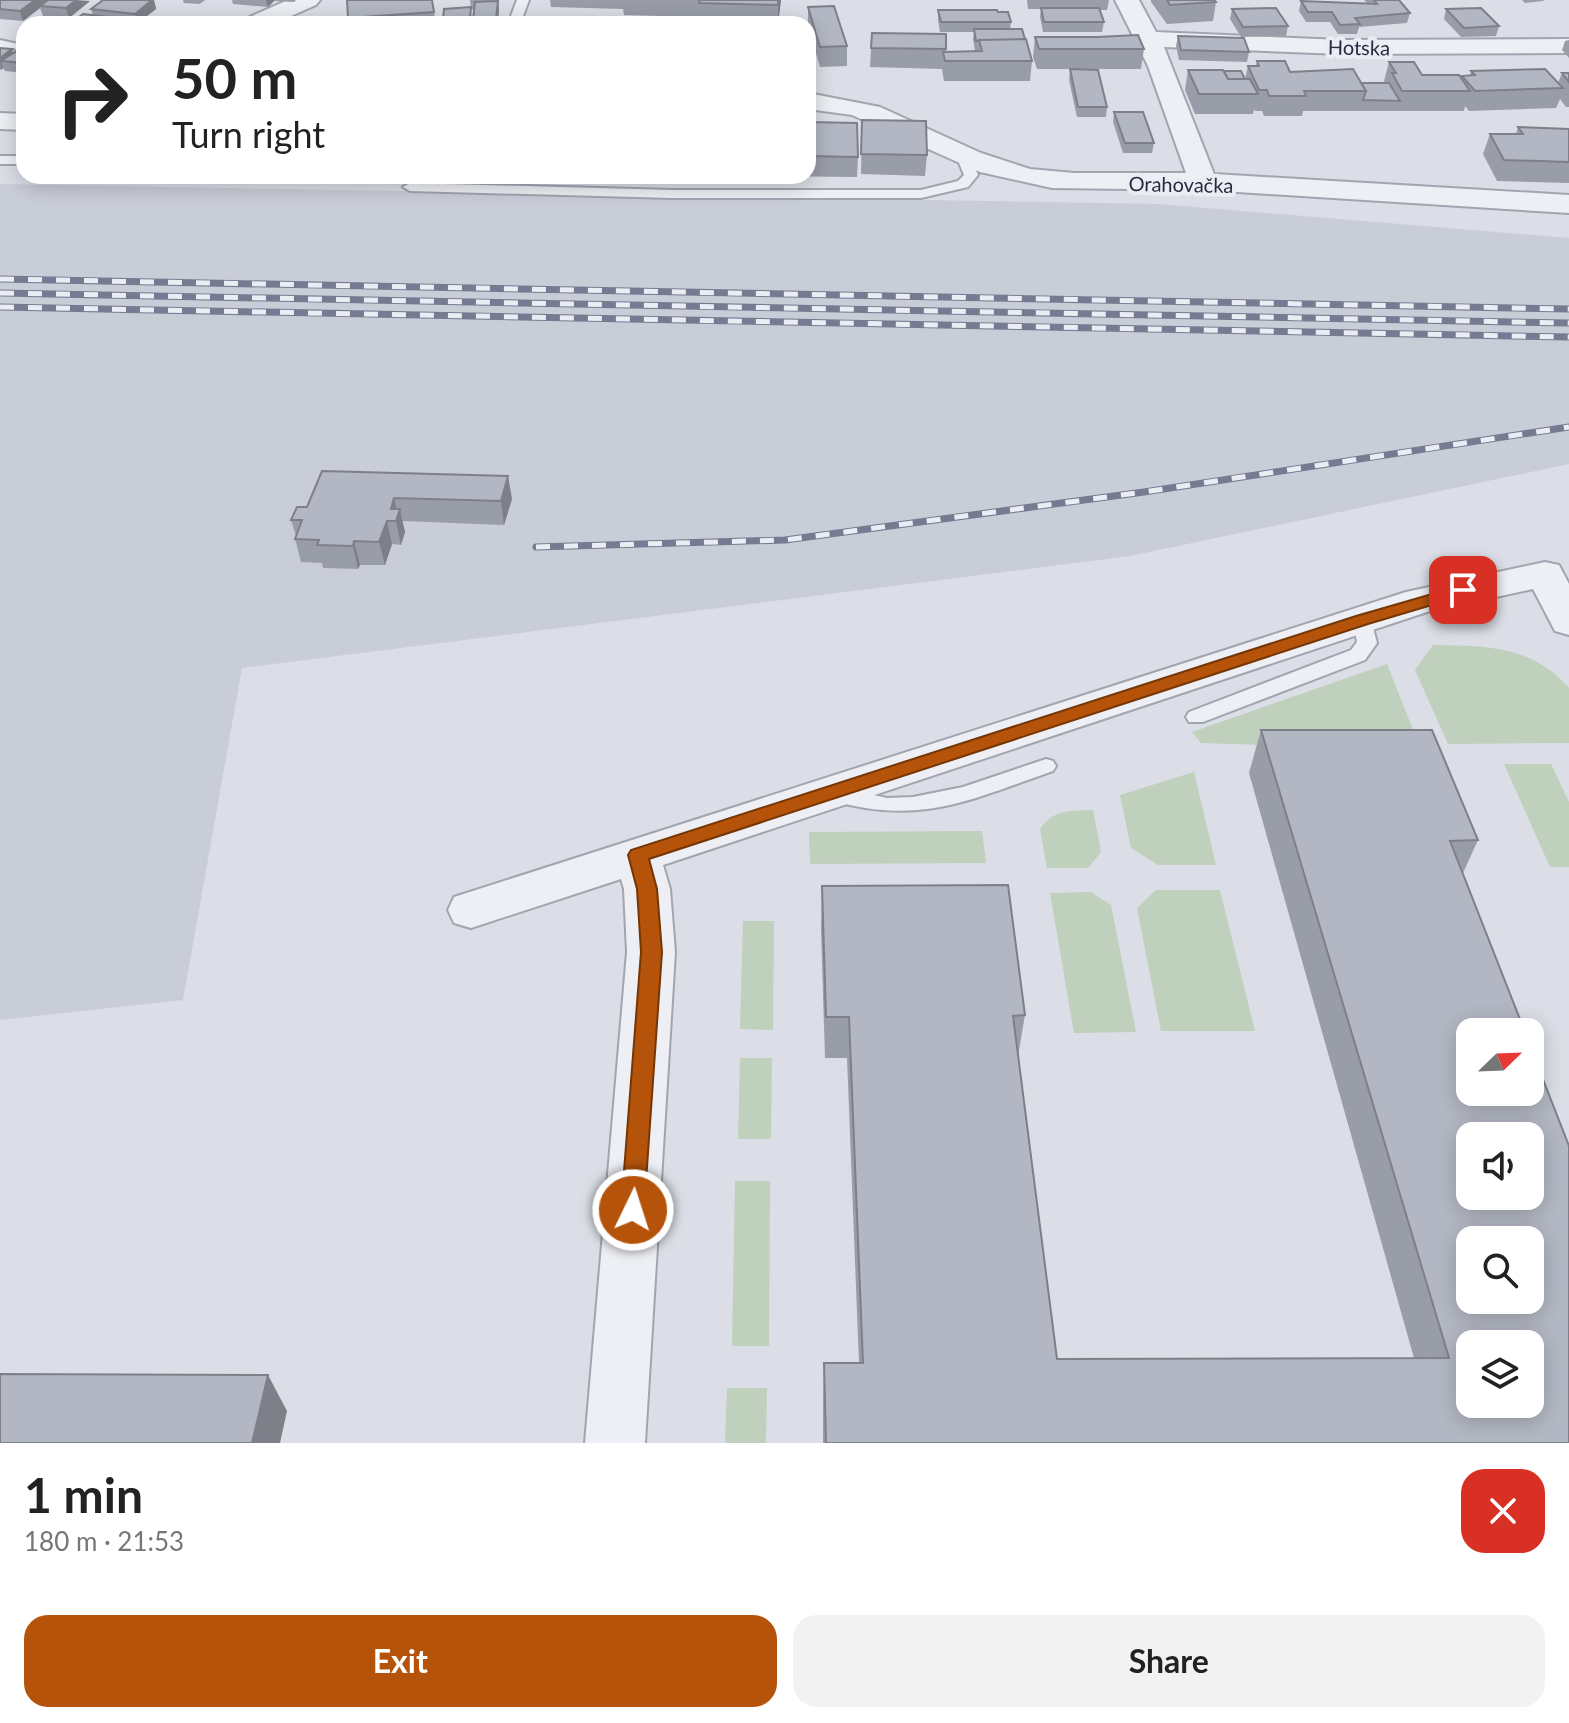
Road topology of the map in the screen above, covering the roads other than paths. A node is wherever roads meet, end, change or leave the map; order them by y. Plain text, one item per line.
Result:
1 (308, 0) edge
2 (1127, 0) edge
3 (271, 16) edge
4 (1150, 39) junction
5 (1569, 46) edge
6 (816, 102) edge
7 (964, 158) junction
8 (1203, 182) junction
9 (410, 187) dead end
10 (1569, 204) edge
11 (1362, 620) junction
12 (1569, 622) edge
13 (1196, 717) dead end
14 (1046, 766) dead end
15 (830, 793) junction
16 (638, 855) junction
17 (471, 910) dead end
18 (615, 1443) edge

1 - 3 street
2 - 4 street
4 - 5 street, Hotska
4 - 8 street
6 - 7 street, Orahovačka
7 - 8 street, Orahovačka
7 - 9 lane
8 - 10 street, Orahovačka
11 - 12 street
11 - 13 lane
11 - 15 street
14 - 15 lane
15 - 16 street
16 - 17 street
16 - 18 street

